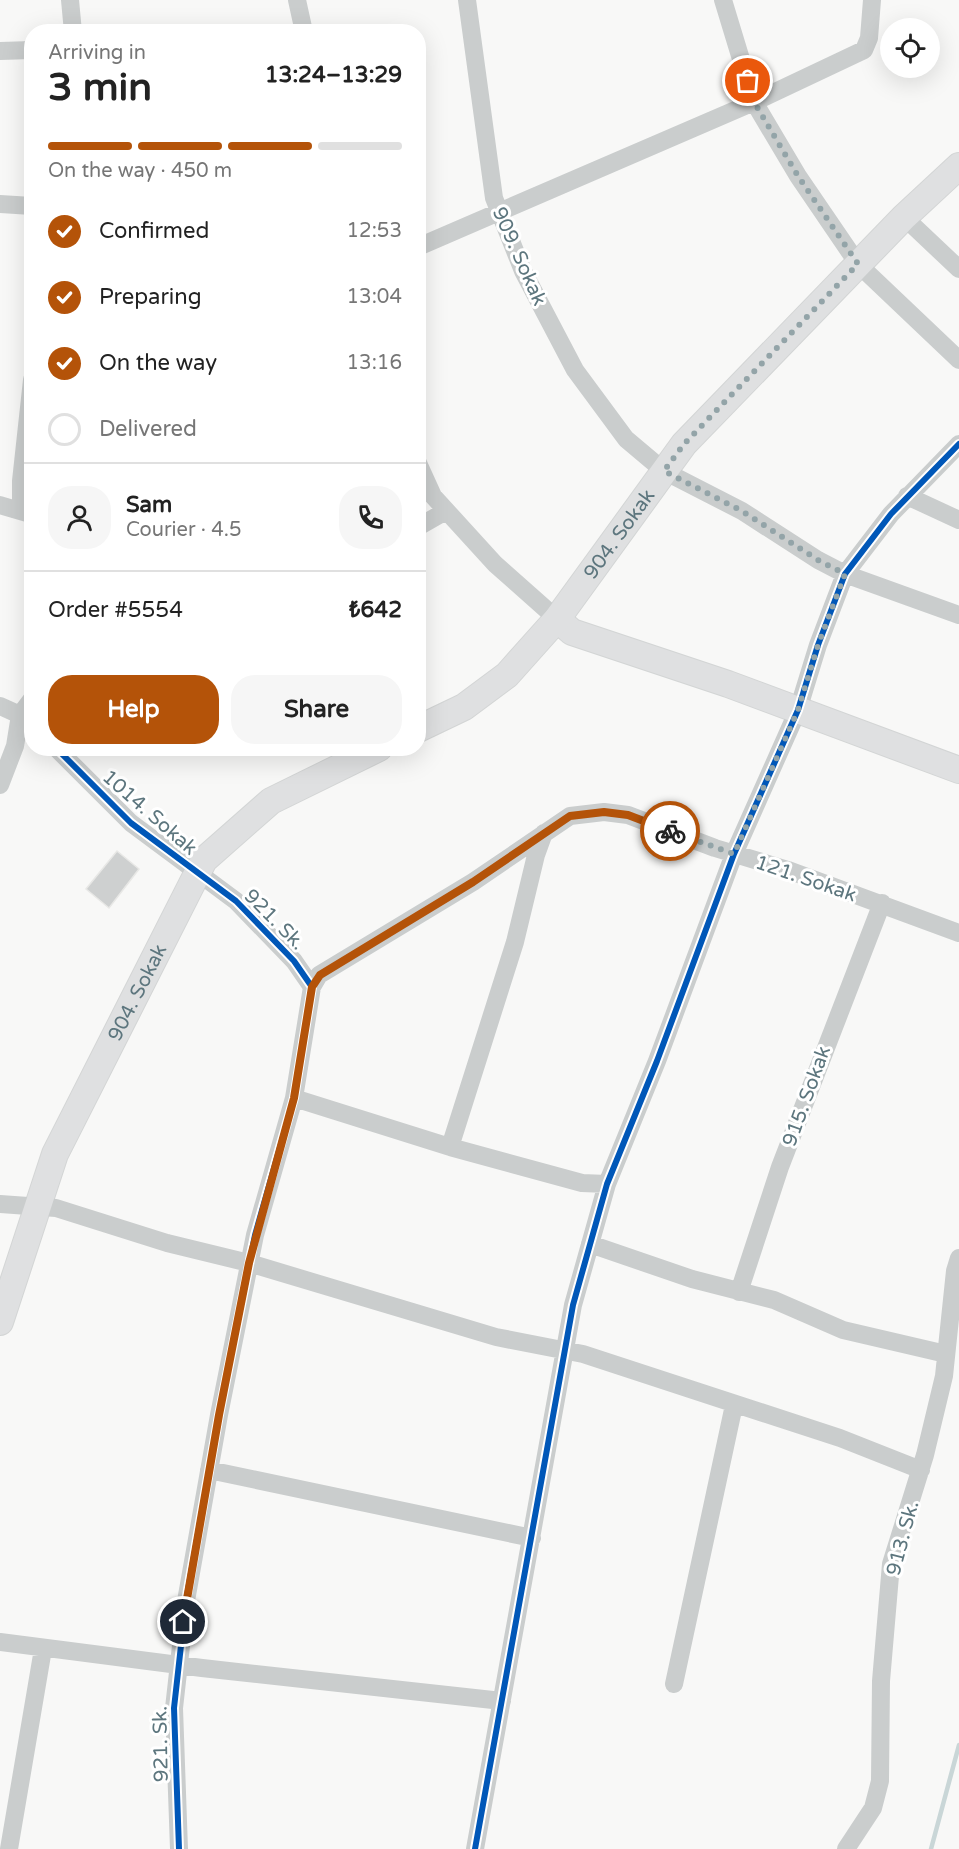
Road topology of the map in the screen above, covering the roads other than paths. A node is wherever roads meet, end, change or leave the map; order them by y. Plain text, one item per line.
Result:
1 (70, 0) edge
2 (297, 0) edge
3 (467, 0) edge
4 (723, 0) edge
5 (872, 0) edge
6 (72, 24) edge
7 (302, 24) edge
8 (24, 50) edge
9 (0, 51) edge
10 (754, 102) junction
11 (959, 166) edge
12 (0, 204) edge
13 (24, 206) edge
14 (499, 211) junction
15 (904, 217) junction
16 (426, 243) edge
17 (858, 264) junction
18 (959, 269) edge
19 (959, 360) edge
20 (959, 444) edge
21 (24, 453) edge
22 (664, 471) junction
23 (426, 481) edge
24 (907, 496) junction
25 (24, 499) edge
26 (0, 505) edge
27 (24, 511) edge
28 (446, 511) junction
29 (959, 520) edge
30 (426, 522) edge
31 (845, 574) junction
32 (959, 615) edge
33 (557, 619) junction
34 (0, 706) edge
35 (798, 710) junction
36 (24, 719) edge
37 (24, 725) edge
38 (426, 725) edge
39 (64, 756) edge
40 (363, 756) edge
41 (959, 770) edge
42 (0, 785) edge
43 (544, 833) junction
44 (734, 854) junction
45 (197, 874) junction
46 (882, 903) junction
47 (959, 933) edge
48 (312, 987) junction
49 (294, 1098) junction
50 (450, 1147) junction
51 (607, 1184) junction
52 (0, 1204) edge
53 (37, 1207) junction
54 (590, 1244) junction
55 (959, 1258) edge
56 (249, 1263) junction
57 (739, 1292) junction
58 (0, 1322) edge
59 (565, 1353) junction
60 (946, 1354) junction
61 (734, 1405) junction
62 (209, 1470) junction
63 (921, 1470) junction
64 (532, 1538) junction
65 (0, 1642) edge
66 (43, 1649) junction
67 (179, 1664) junction
68 (675, 1684) dead end
69 (502, 1701) junction
70 (9, 1849) edge
71 (179, 1849) edge
72 (475, 1849) edge
73 (846, 1849) edge

1 - 6 street
2 - 7 street
3 - 14 street, 909. Sokak
4 - 10 street
5 - 10 street
8 - 9 street
10 - 14 street
10 - 17 street
11 - 15 street, 904. Sokak
12 - 13 street
14 - 16 street
14 - 22 street, 909. Sokak
15 - 17 street, 904. Sokak
15 - 18 street
17 - 19 street
17 - 22 street, 904. Sokak
20 - 24 street
21 - 25 street
22 - 31 street, 909. Sokak
22 - 33 street, 904. Sokak
23 - 28 street
24 - 29 street
24 - 31 street
26 - 27 street
28 - 30 street
28 - 33 street
31 - 32 street, 909. Sokak
31 - 35 street
33 - 35 street
33 - 38 street, 904. Sokak
34 - 36 street
35 - 41 street
35 - 44 street
37 - 42 street
39 - 45 street, 1014. Sokak
40 - 45 street, 904. Sokak
43 - 44 street, 121. Sokak
43 - 48 street, 121. Sokak
43 - 50 street
44 - 46 street, 121. Sokak
44 - 51 street
45 - 48 street, 921. Sk.
45 - 53 street, 904. Sokak
46 - 47 street, 121. Sokak
46 - 57 street, 915. Sokak
48 - 49 street, 921. Sk.
49 - 50 street
49 - 56 street, 921. Sk.
50 - 51 street
51 - 54 street
52 - 53 street
53 - 56 street
53 - 58 street, 904. Sokak
54 - 57 street
54 - 59 street
55 - 60 street, 913. Sk.
56 - 59 street
56 - 62 street, 921. Sk.
57 - 60 street
59 - 61 street
59 - 64 street
60 - 63 street, 913. Sk.
61 - 63 street
61 - 68 street
62 - 64 street
62 - 67 street, 921. Sk.
63 - 73 street, 913. Sk.
64 - 69 street
65 - 66 street
66 - 67 street
66 - 70 street
67 - 69 street
67 - 71 street, 921. Sk.
69 - 72 street

